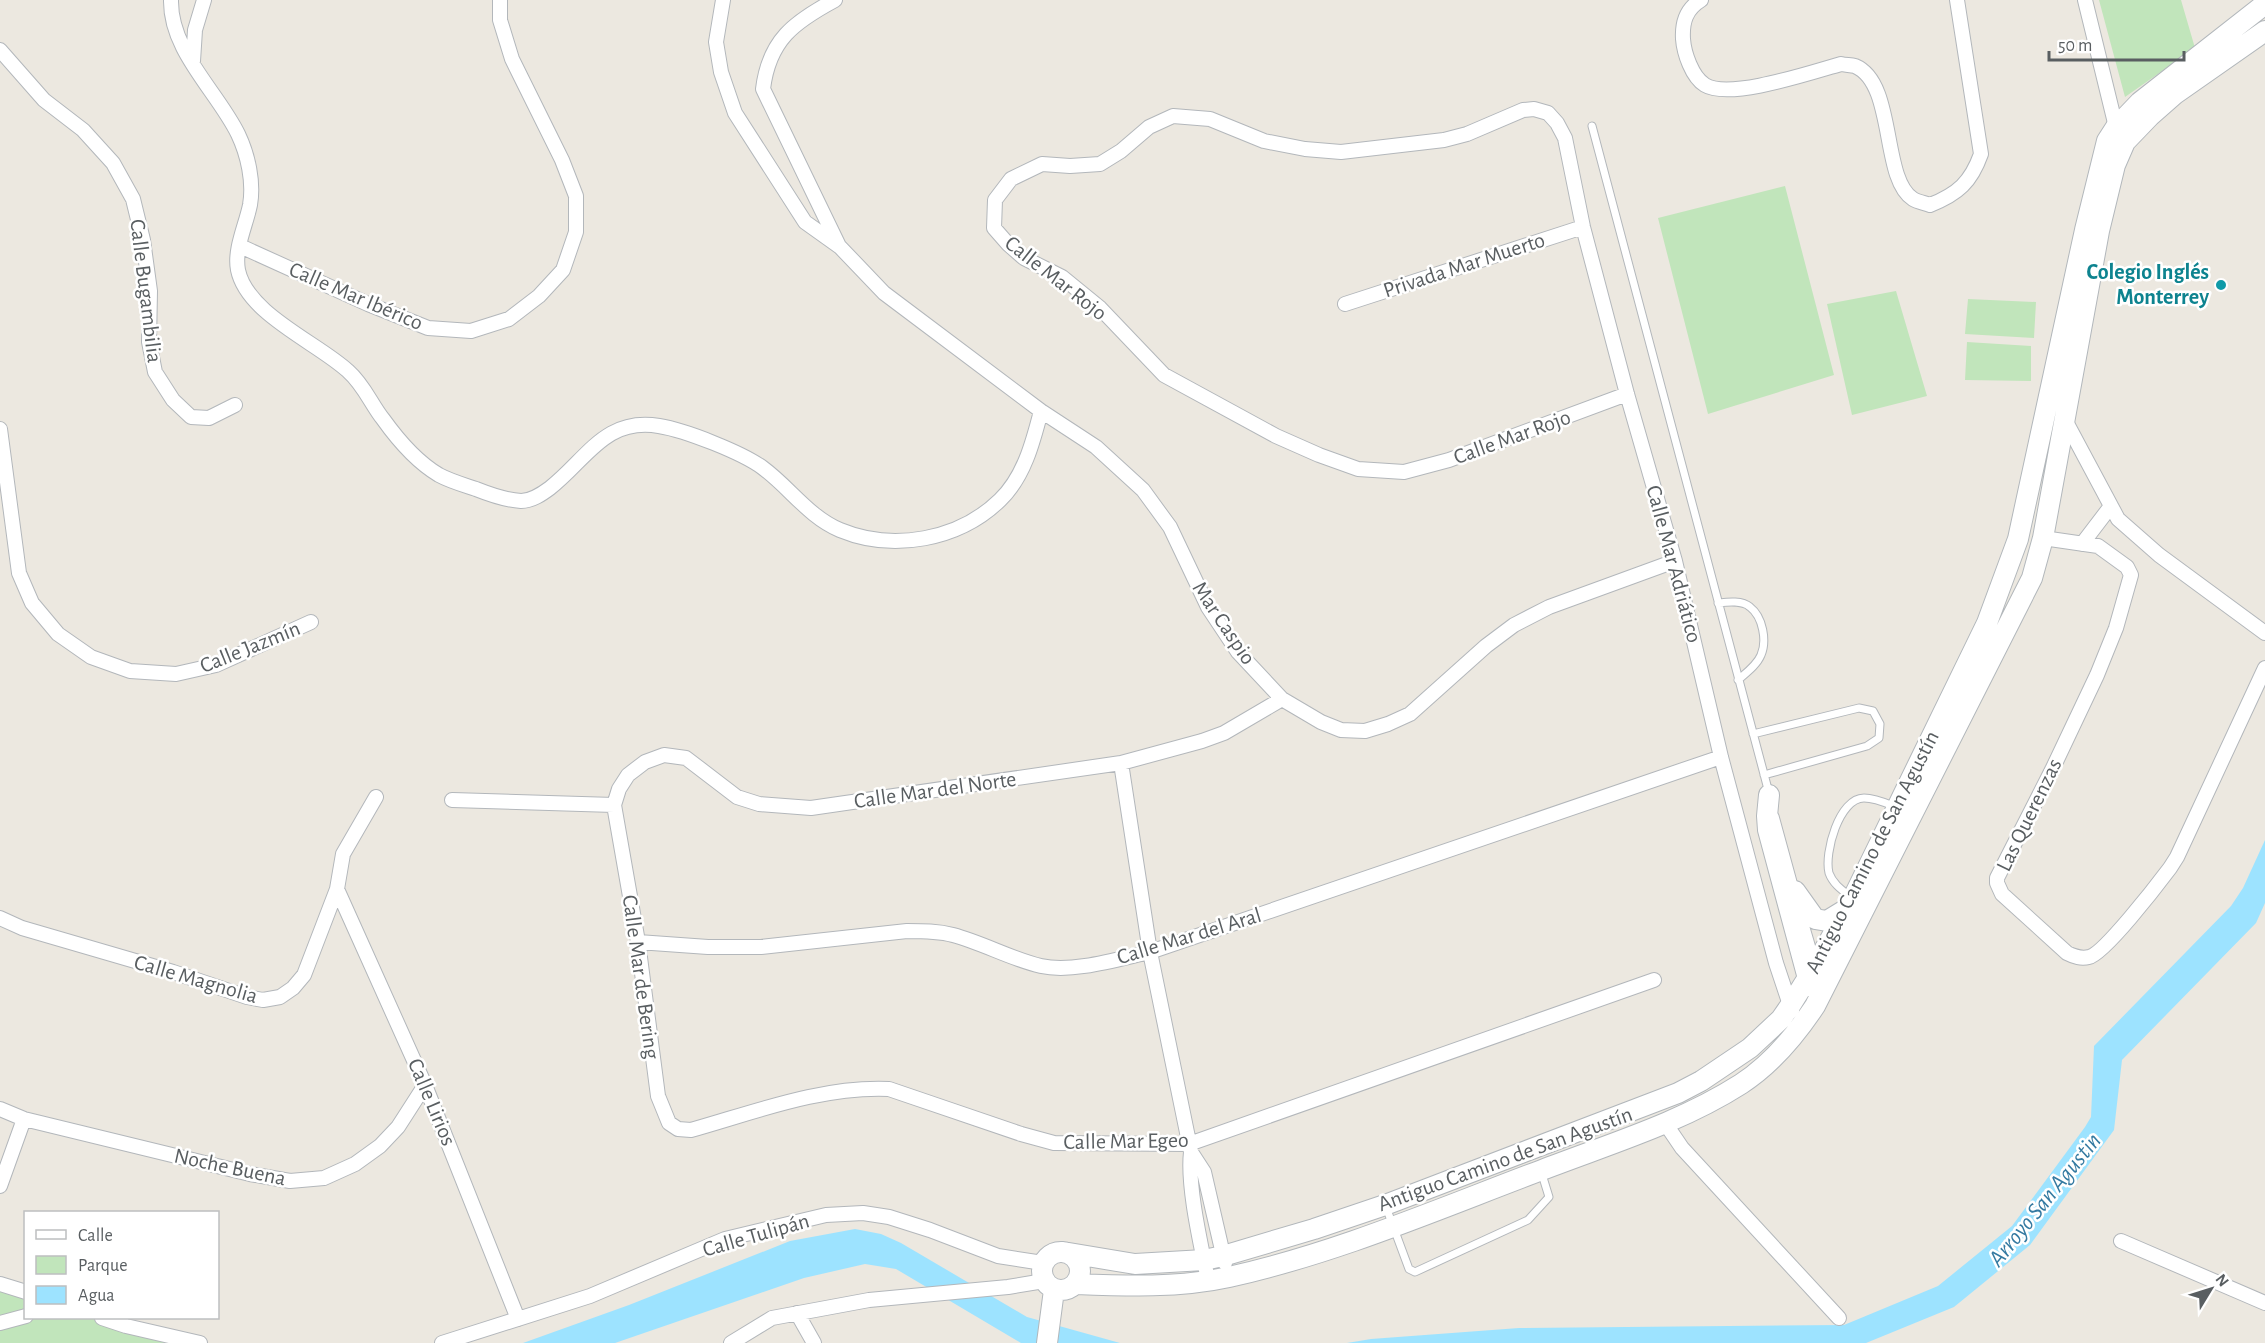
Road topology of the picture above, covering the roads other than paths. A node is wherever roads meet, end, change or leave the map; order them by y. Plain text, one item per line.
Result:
1 (171, 0) edge
2 (204, 0) edge
3 (500, 0) edge
4 (723, 0) edge
5 (835, 0) edge
6 (1701, 0) edge
7 (1957, 0) edge
8 (2085, 0) edge
9 (2260, 4) edge
10 (2265, 31) edge
11 (0, 50) edge
12 (193, 63) junction
13 (1557, 123) joint
14 (1592, 126) dead end
15 (2120, 134) junction
16 (1583, 227) junction
17 (2092, 230) junction
18 (240, 246) junction
19 (840, 247) junction
20 (1345, 304) dead end
21 (1628, 394) junction
22 (235, 405) dead end
23 (1041, 411) junction
24 (2064, 418) junction
25 (0, 429) edge
26 (2111, 506) junction
27 (2043, 538) junction
28 (2082, 544) junction
29 (1675, 561) junction
30 (1718, 603) junction
31 (311, 622) dead end
32 (2265, 633) edge
33 (2265, 668) edge
34 (1738, 680) junction
35 (1282, 699) junction
36 (1753, 734) junction
37 (1721, 757) junction
38 (1120, 763) junction
39 (1764, 775) junction
40 (1769, 795) junction
41 (376, 797) dead end
42 (452, 800) dead end
43 (614, 805) junction
44 (1896, 807) junction
45 (337, 889) junction
46 (1795, 891) junction
47 (1849, 904) junction
48 (0, 918) edge
49 (638, 942) junction
50 (1150, 952) junction
51 (1820, 956) junction
52 (1654, 980) dead end
53 (1790, 1006) junction
54 (1815, 1006) junction
55 (1800, 1028) junction
56 (425, 1085) junction
57 (0, 1109) edge
58 (24, 1119) junction
59 (1665, 1123) junction
60 (692, 1130) joint
61 (1190, 1148) junction
62 (1540, 1170) junction
63 (0, 1186) edge
64 (1385, 1205) junction
65 (1394, 1228) junction
66 (2121, 1241) dead end
67 (1062, 1252) junction
68 (1223, 1256) junction
69 (1204, 1260) junction
70 (1228, 1277) junction
71 (1047, 1278) junction
72 (1208, 1280) junction
73 (0, 1284) edge
74 (1076, 1284) junction
75 (24, 1291) edge
76 (2265, 1303) edge
77 (797, 1313) junction
78 (24, 1317) edge
79 (1839, 1318) dead end
80 (107, 1319) edge
81 (518, 1319) junction
82 (0, 1323) edge
83 (200, 1343) edge
84 (442, 1343) edge
85 (731, 1343) edge
86 (813, 1343) edge
87 (1047, 1343) edge

1 - 12 street
2 - 12 street
3 - 18 street, Calle Mar Ibérico
4 - 19 street
5 - 19 street
6 - 7 street
8 - 15 street
9 - 15 street, Antiguo Camino de San Agustín
10 - 15 street, Antiguo Camino de San Agustín
11 - 22 street, Calle Bugambilia
12 - 18 street
13 - 16 street, Calle Mar Adriático
13 - 21 street, Calle Mar Rojo
14 - 30 lane
15 - 17 street, Antiguo Camino de San Agustín
16 - 20 street, Privada Mar Muerto
16 - 21 street, Calle Mar Adriático
17 - 24 street, Antiguo Camino de San Agustín
17 - 44 street, Antiguo Camino de San Agustín
18 - 23 street
19 - 23 street, Mar Caspio
21 - 29 street, Calle Mar Adriático
23 - 35 street, Mar Caspio
24 - 26 street
24 - 27 street, Antiguo Camino de San Agustín
25 - 31 street, Calle Jazmín
26 - 28 street
26 - 32 street
27 - 28 street, Las Querenzas
27 - 51 street, Antiguo Camino de San Agustín
28 - 33 street, Las Querenzas
29 - 35 street, Mar Caspio
29 - 37 street, Calle Mar Adriático
30 - 34 lane
30 - 34 lane
34 - 36 lane
35 - 38 street, Calle Mar del Norte
36 - 39 lane
36 - 39 lane
37 - 50 street, Calle Mar del Aral
37 - 53 street, Calle Mar Adriático
38 - 43 street, Calle Mar del Norte
38 - 50 street
39 - 40 lane
40 - 46 lane
40 - 51 street
41 - 45 street, Calle Magnolia
42 - 43 street
43 - 49 street, Calle Mar de Bering
44 - 47 street, Antiguo Camino de San Agustín
44 - 47 lane
45 - 48 street, Calle Magnolia
45 - 56 street, Calle Lirios
46 - 47 street
46 - 51 lane
47 - 51 street, Antiguo Camino de San Agustín
49 - 50 street, Calle Mar del Aral
49 - 60 street, Calle Mar de Bering
50 - 61 street
51 - 53 street, Antiguo Camino de San Agustín
51 - 54 street
51 - 54 street, Antiguo Camino de San Agustín
52 - 61 street, Calle Mar Egeo
53 - 55 street, Calle Mar Adriático
53 - 64 street, Antiguo Camino de San Agustín
54 - 55 street, Antiguo Camino de San Agustín
55 - 59 street, Antiguo Camino de San Agustín
56 - 58 street, Noche Buena
56 - 81 street, Calle Lirios
57 - 58 street, Noche Buena
58 - 63 street
59 - 62 street, Antiguo Camino de San Agustín
59 - 79 street
60 - 61 street, Calle Mar Egeo
61 - 68 street
61 - 69 street
62 - 65 street, Antiguo Camino de San Agustín
62 - 65 lane
64 - 65 lane
64 - 68 street, Antiguo Camino de San Agustín
65 - 70 street, Antiguo Camino de San Agustín
66 - 76 street
67 - 69 street, Antiguo Camino de San Agustín
67 - 71 street
67 - 74 street
68 - 69 street, Antiguo Camino de San Agustín
68 - 70 street
69 - 72 street
70 - 72 street, Antiguo Camino de San Agustín
71 - 74 street
71 - 77 street
71 - 81 street, Calle Tulipán
71 - 87 street
72 - 74 street, Antiguo Camino de San Agustín
73 - 75 street
77 - 85 street
77 - 86 street
78 - 82 street
80 - 83 street
81 - 84 street, Calle Tulipán

